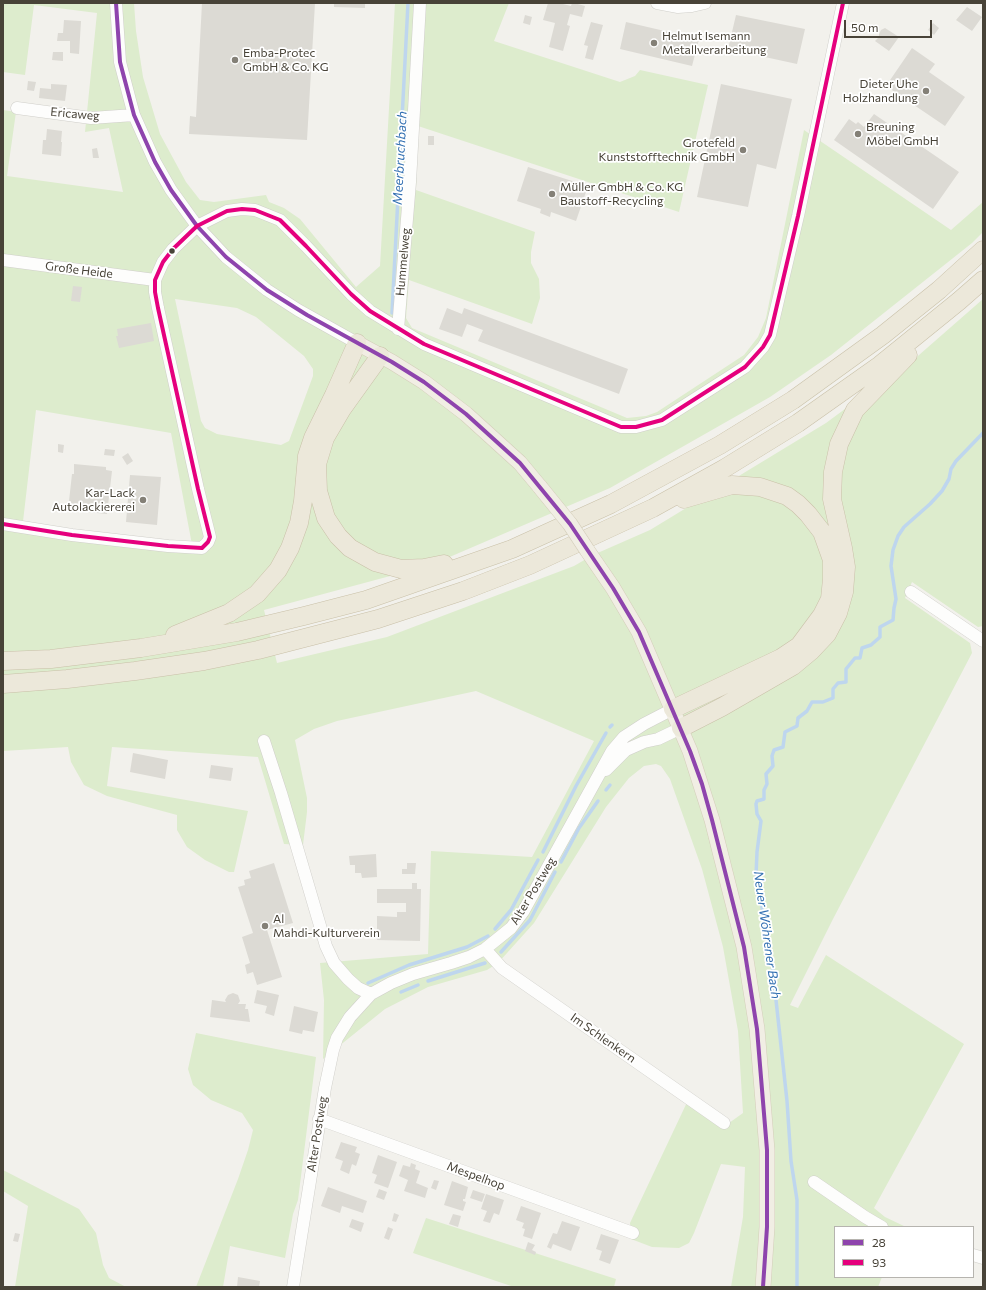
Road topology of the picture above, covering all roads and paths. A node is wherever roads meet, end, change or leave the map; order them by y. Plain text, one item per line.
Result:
1 (116, 3) edge
2 (420, 3) edge
3 (658, 3) edge
4 (705, 3) edge
5 (842, 3) edge
6 (17, 108) dead end
7 (134, 114) junction
8 (197, 226) junction
9 (983, 250) edge
10 (3, 260) edge
11 (155, 280) junction
12 (983, 280) edge
13 (959, 301) junction
14 (398, 329) junction
15 (357, 343) junction
16 (380, 356) junction
17 (653, 508) junction
18 (3, 524) edge
19 (492, 556) junction
20 (910, 592) dead end
21 (983, 641) edge
22 (141, 648) junction
23 (3, 661) edge
24 (3, 684) edge
25 (673, 709) junction
26 (681, 728) junction
27 (264, 741) dead end
28 (596, 781) junction
29 (485, 948) junction
30 (371, 994) junction
31 (319, 1119) junction
32 (724, 1123) dead end
33 (814, 1182) dead end
34 (880, 1226) edge
35 (633, 1233) dead end
36 (293, 1287) edge
37 (763, 1287) edge

1 - 7 street
2 - 14 street, Hummelweg
3 - 4 street
5 - 14 street
6 - 7 street, Ericaweg
7 - 8 street
8 - 11 street
8 - 14 street
8 - 15 street
9 - 19 highway
10 - 11 street, Große Heide
11 - 18 street
12 - 13 highway
13 - 17 highway
13 - 26 highway
15 - 16 main road
15 - 22 highway
16 - 19 highway
16 - 25 main road, bridge
17 - 24 highway
17 - 25 highway
19 - 22 highway
20 - 21 street
22 - 23 highway
25 - 26 main road
25 - 28 street, Alter Postweg
26 - 28 street, Alter Postweg
26 - 37 main road
27 - 30 street
28 - 29 street, Alter Postweg
29 - 30 street, Alter Postweg
29 - 32 street, Im Schlenkern
30 - 31 street, Alter Postweg
31 - 35 street, Mespelhop
31 - 36 street, Alter Postweg
33 - 34 street

